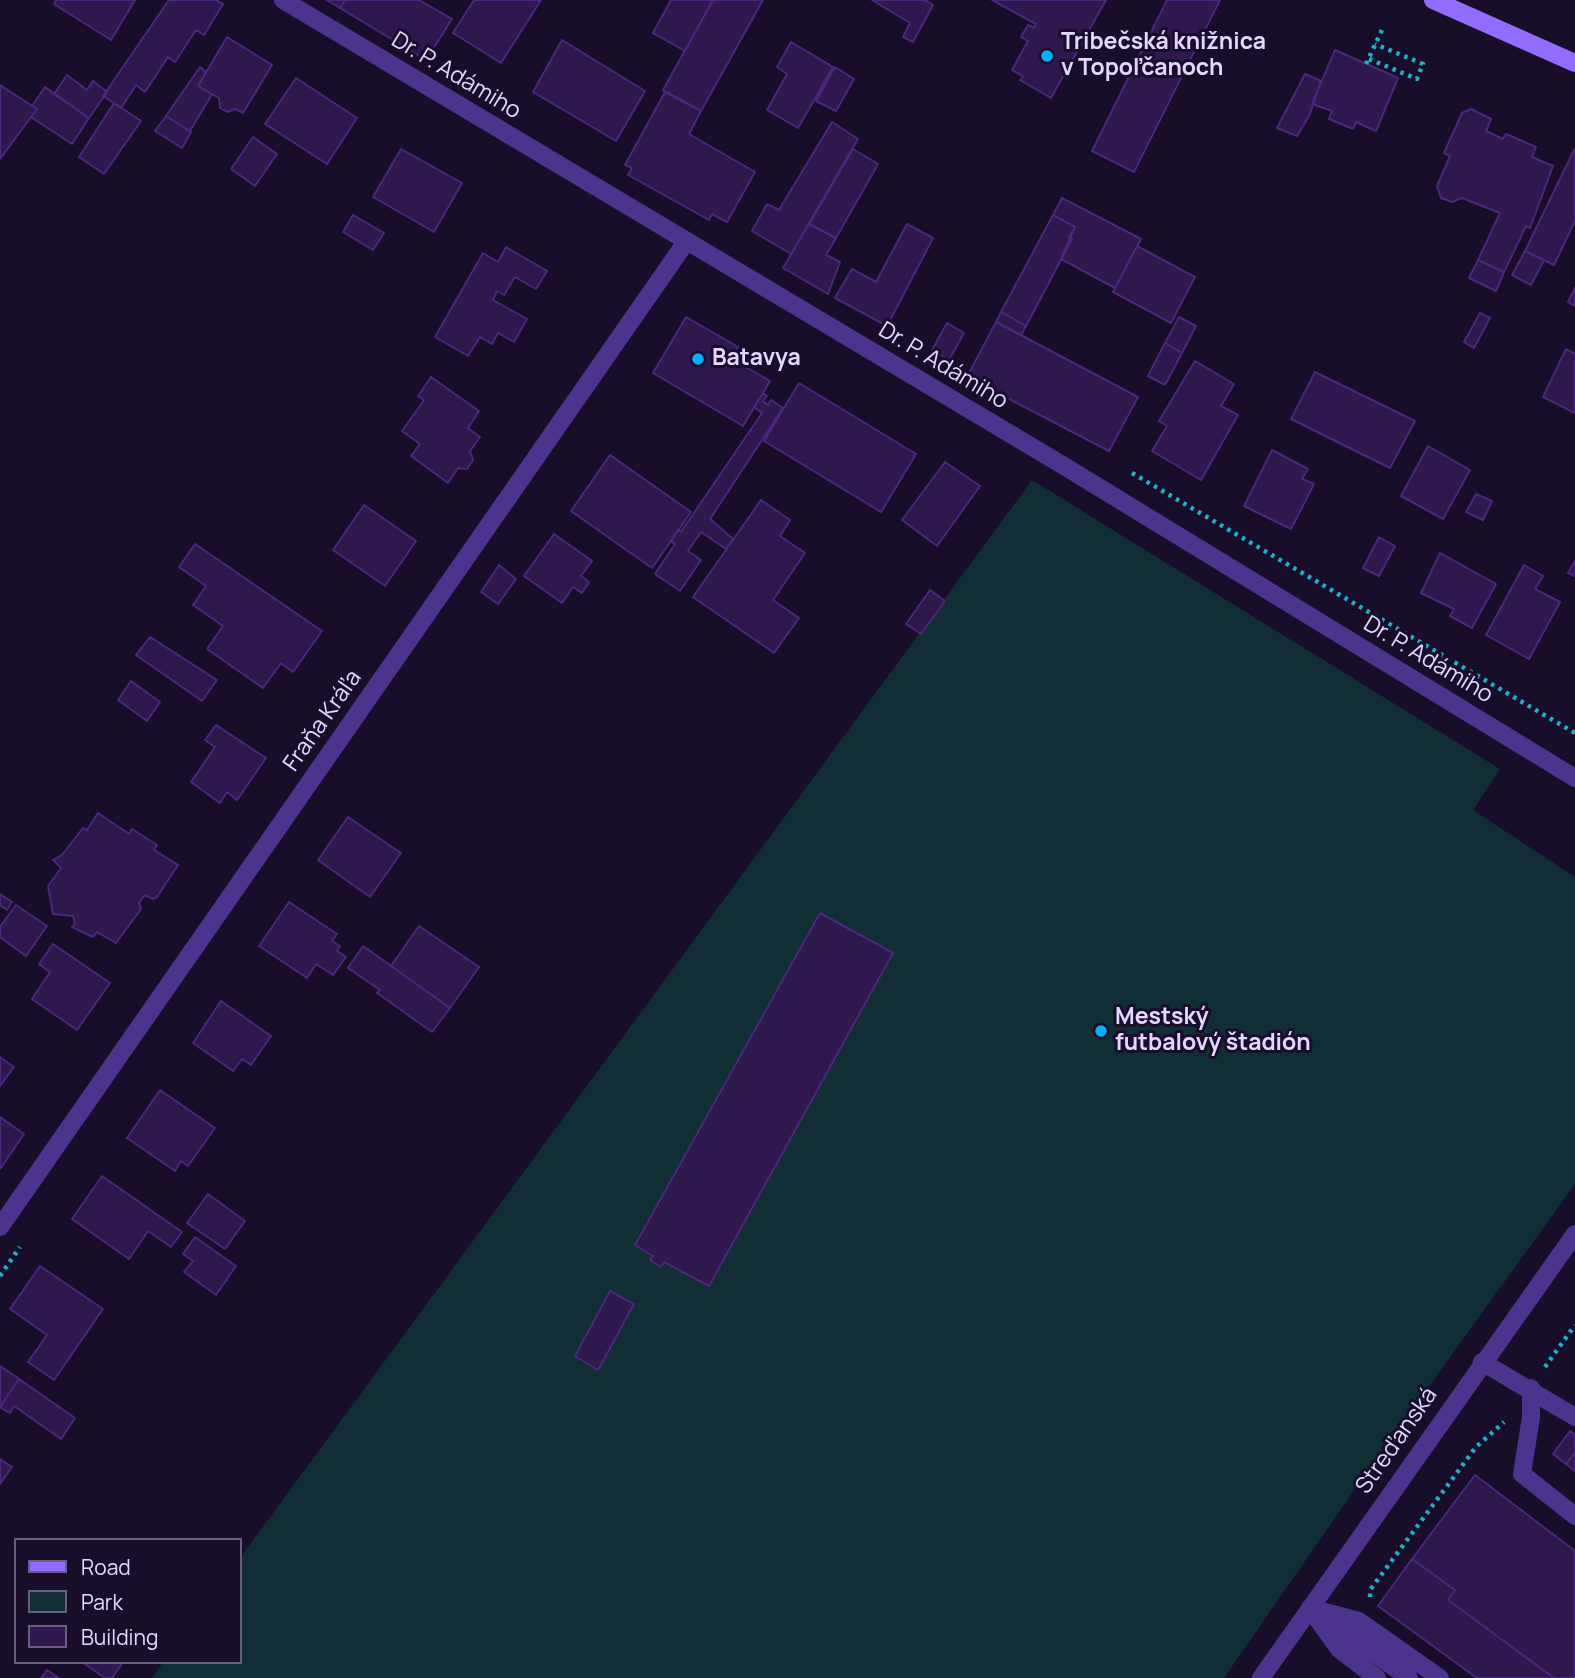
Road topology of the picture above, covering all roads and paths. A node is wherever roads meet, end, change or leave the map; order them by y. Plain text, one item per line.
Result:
1 (283, 0) edge
2 (1433, 0) edge
3 (1382, 30) dead end
4 (1375, 44) junction
5 (1575, 63) edge
6 (686, 242) junction
7 (1125, 469) dead end
8 (1575, 733) edge
9 (1575, 778) edge
10 (0, 1227) edge
11 (1575, 1234) edge
12 (1575, 1325) edge
13 (1482, 1362) junction
14 (1544, 1369) dead end
15 (1531, 1388) junction
16 (1575, 1417) edge
17 (1505, 1421) dead end
18 (1575, 1516) edge
19 (1370, 1607) dead end
20 (1310, 1608) junction
21 (1261, 1678) edge
22 (1377, 1678) edge
23 (1409, 1678) edge
24 (1440, 1678) edge

1 - 6 street, Dr. P. Adámiho
2 - 5 main road
3 - 4 path
4 - 4 path
6 - 9 street, Dr. P. Adámiho
6 - 10 street, Fraňa Kráľa
7 - 8 path
11 - 13 street, Streďanská
12 - 14 path
13 - 15 street
13 - 20 street, Streďanská
15 - 16 street
15 - 18 street
17 - 19 path
20 - 21 street, Streďanská
20 - 22 street
20 - 23 street
20 - 24 street

